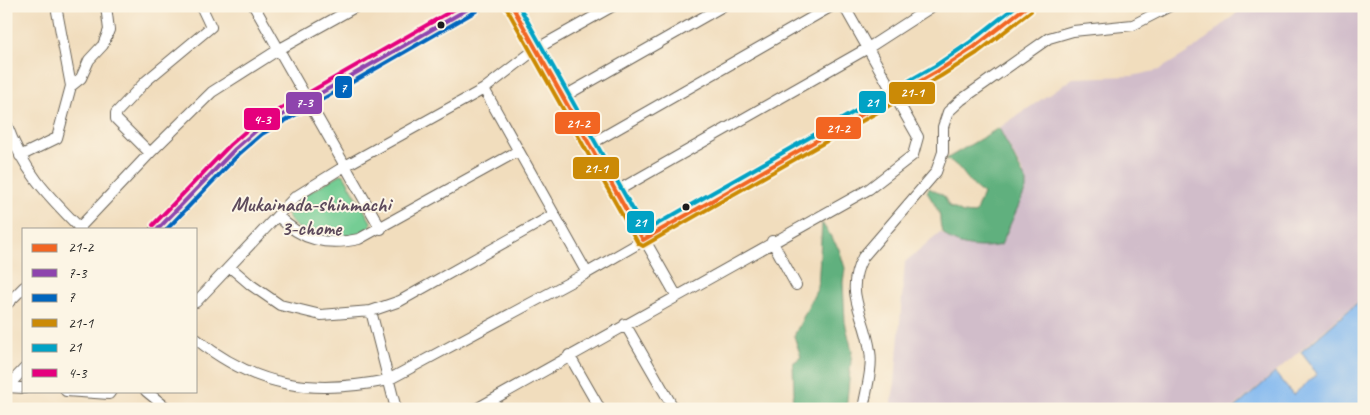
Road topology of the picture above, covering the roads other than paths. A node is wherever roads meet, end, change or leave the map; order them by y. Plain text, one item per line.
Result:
1 (56, 6) edge
2 (106, 6) edge
3 (201, 6) edge
4 (254, 6) edge
5 (357, 6) edge
6 (473, 6) edge
7 (512, 6) edge
8 (613, 6) edge
9 (723, 6) edge
10 (832, 6) edge
11 (844, 6) edge
12 (933, 6) edge
13 (1027, 6) edge
14 (1170, 6) edge
15 (868, 48) junction
16 (536, 49) junction
17 (278, 50) junction
18 (71, 86) junction
19 (484, 89) junction
20 (563, 97) junction
21 (894, 97) junction
22 (306, 100) junction
23 (6, 123) edge
24 (589, 145) junction
25 (518, 151) junction
26 (150, 153) junction
27 (20, 156) junction
28 (345, 166) junction
29 (615, 192) junction
30 (554, 214) junction
31 (278, 216) junction
32 (80, 228) edge
33 (159, 228) edge
34 (381, 228) junction
35 (643, 240) junction
36 (772, 241) junction
37 (230, 267) junction
38 (587, 273) junction
39 (796, 285) dead end
40 (22, 289) edge
41 (676, 295) junction
42 (198, 300) edge
43 (6, 305) edge
44 (371, 311) junction
45 (625, 324) junction
46 (198, 340) edge
47 (569, 355) junction
48 (22, 371) edge
49 (388, 380) junction
50 (7, 387) edge
51 (22, 388) edge
52 (80, 392) edge
53 (111, 392) edge
54 (147, 392) edge
55 (168, 409) edge
56 (396, 409) edge
57 (476, 409) edge
58 (600, 409) edge
59 (674, 409) edge
60 (863, 409) edge

1 - 18 street
2 - 18 street
3 - 26 street
4 - 17 street
5 - 17 street
6 - 22 street
7 - 16 street
8 - 16 street
9 - 20 street
10 - 24 street
11 - 15 street
12 - 15 street
13 - 21 street
14 - 60 street
15 - 21 street
15 - 29 street
16 - 19 street
16 - 20 street
17 - 22 street
17 - 26 street
18 - 27 street
19 - 25 street
19 - 28 street
20 - 24 street
21 - 35 street
21 - 36 street
22 - 28 street
22 - 33 street
23 - 27 street
24 - 29 street
25 - 30 street
25 - 34 street
26 - 32 street
27 - 32 street
28 - 31 street
28 - 34 street
29 - 35 street
30 - 38 street
30 - 44 street
31 - 34 street
31 - 37 street
35 - 38 street
35 - 41 street
36 - 39 street
36 - 41 street
37 - 42 street
37 - 44 street
38 - 49 street
40 - 43 street
41 - 45 street
44 - 49 street
45 - 47 street
45 - 59 street
46 - 49 street
47 - 57 street
47 - 58 street
48 - 50 street
49 - 56 street
50 - 51 street
52 - 53 street
54 - 55 street

